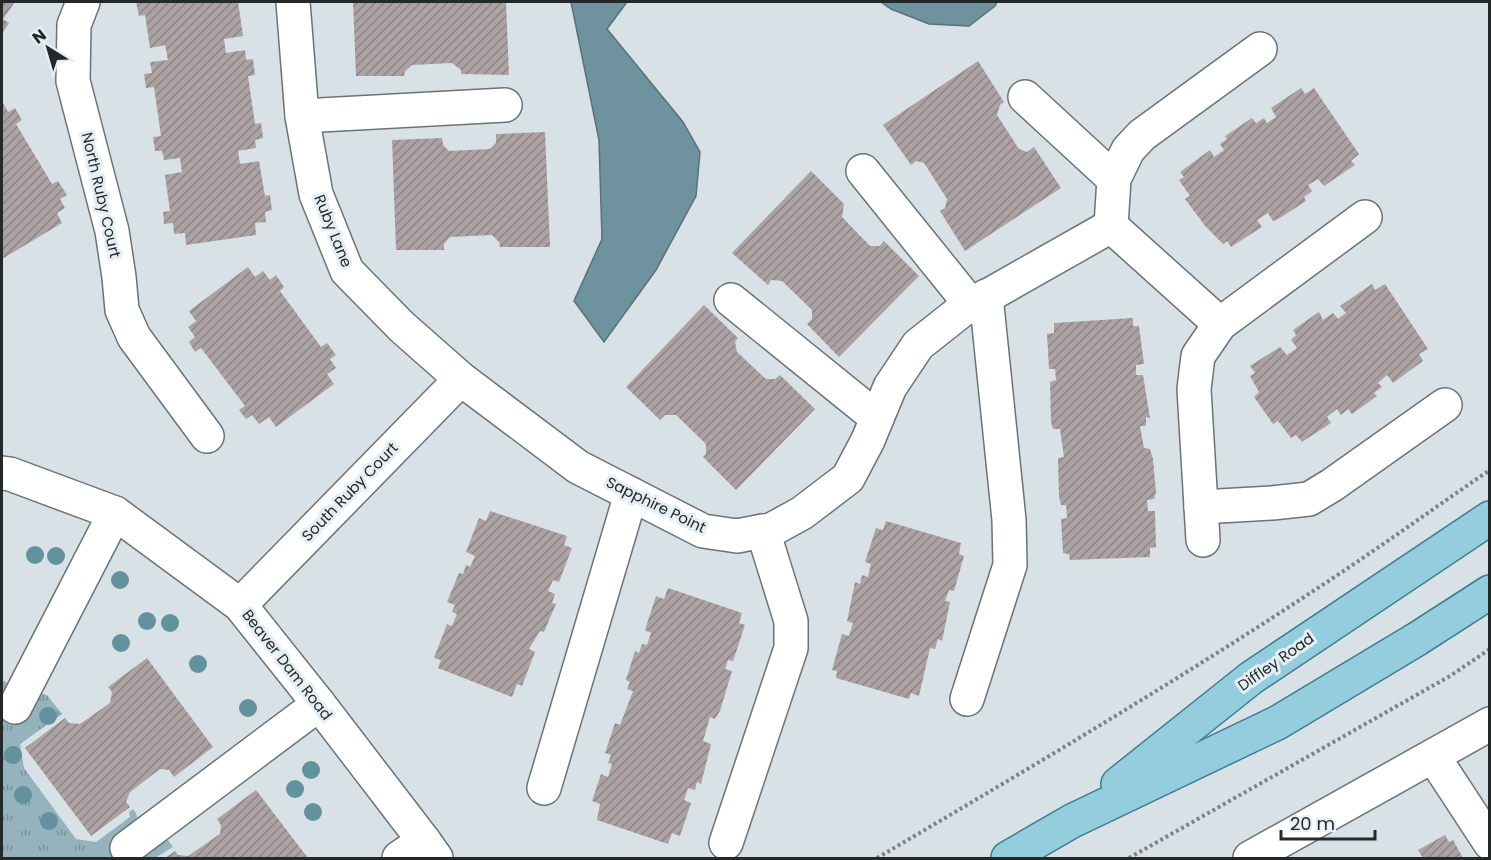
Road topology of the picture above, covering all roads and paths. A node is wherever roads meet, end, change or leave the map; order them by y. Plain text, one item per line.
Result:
1 (83, 2) edge
2 (293, 2) edge
3 (1260, 49) dead end
4 (1025, 97) dead end
5 (505, 105) dead end
6 (302, 116) junction
7 (863, 171) dead end
8 (1114, 179) junction
9 (1365, 217) dead end
10 (1111, 226) junction
11 (731, 300) dead end
12 (979, 301) junction
13 (1220, 324) junction
14 (461, 379) junction
15 (1445, 405) dead end
16 (877, 418) junction
17 (207, 436) dead end
18 (1490, 470) edge
19 (2, 473) edge
20 (631, 494) junction
21 (1201, 507) junction
22 (115, 513) junction
23 (1490, 518) edge
24 (763, 531) junction
25 (1203, 540) dead end
26 (1490, 592) edge
27 (240, 605) junction
28 (1490, 649) edge
29 (967, 699) dead end
30 (319, 704) junction
31 (15, 706) dead end
32 (1490, 724) edge
33 (1433, 756) junction
34 (544, 788) dead end
35 (1072, 821) junction
36 (726, 843) dead end
37 (1490, 843) edge
38 (127, 848) dead end
39 (419, 853) edge
40 (877, 858) edge
41 (1008, 858) edge
42 (1129, 858) edge
43 (1250, 858) edge

1 - 17 street, North Ruby Court
2 - 6 street, Ruby Lane
3 - 8 street
4 - 8 street
5 - 6 street
6 - 14 street, Ruby Lane
7 - 12 street
8 - 10 street
9 - 13 street
10 - 12 street, Sapphire Point
10 - 13 street
11 - 16 street
12 - 16 street, Sapphire Point
12 - 29 street
13 - 21 street
14 - 20 street, Sapphire Point
14 - 27 street, South Ruby Court
15 - 21 street
16 - 24 street, Sapphire Point
18 - 40 path
19 - 22 street, Beaver Dam Road
20 - 24 street, Sapphire Point
20 - 34 street
21 - 25 street
22 - 27 street, Beaver Dam Road
22 - 31 street
23 - 35 main road, Diffley Road
24 - 36 street
26 - 35 main road, Diffley Road
27 - 30 street, Beaver Dam Road
28 - 42 path
30 - 38 street
30 - 39 street, Beaver Dam Road
32 - 33 street
33 - 37 street
33 - 43 street
35 - 41 main road, Diffley Road

